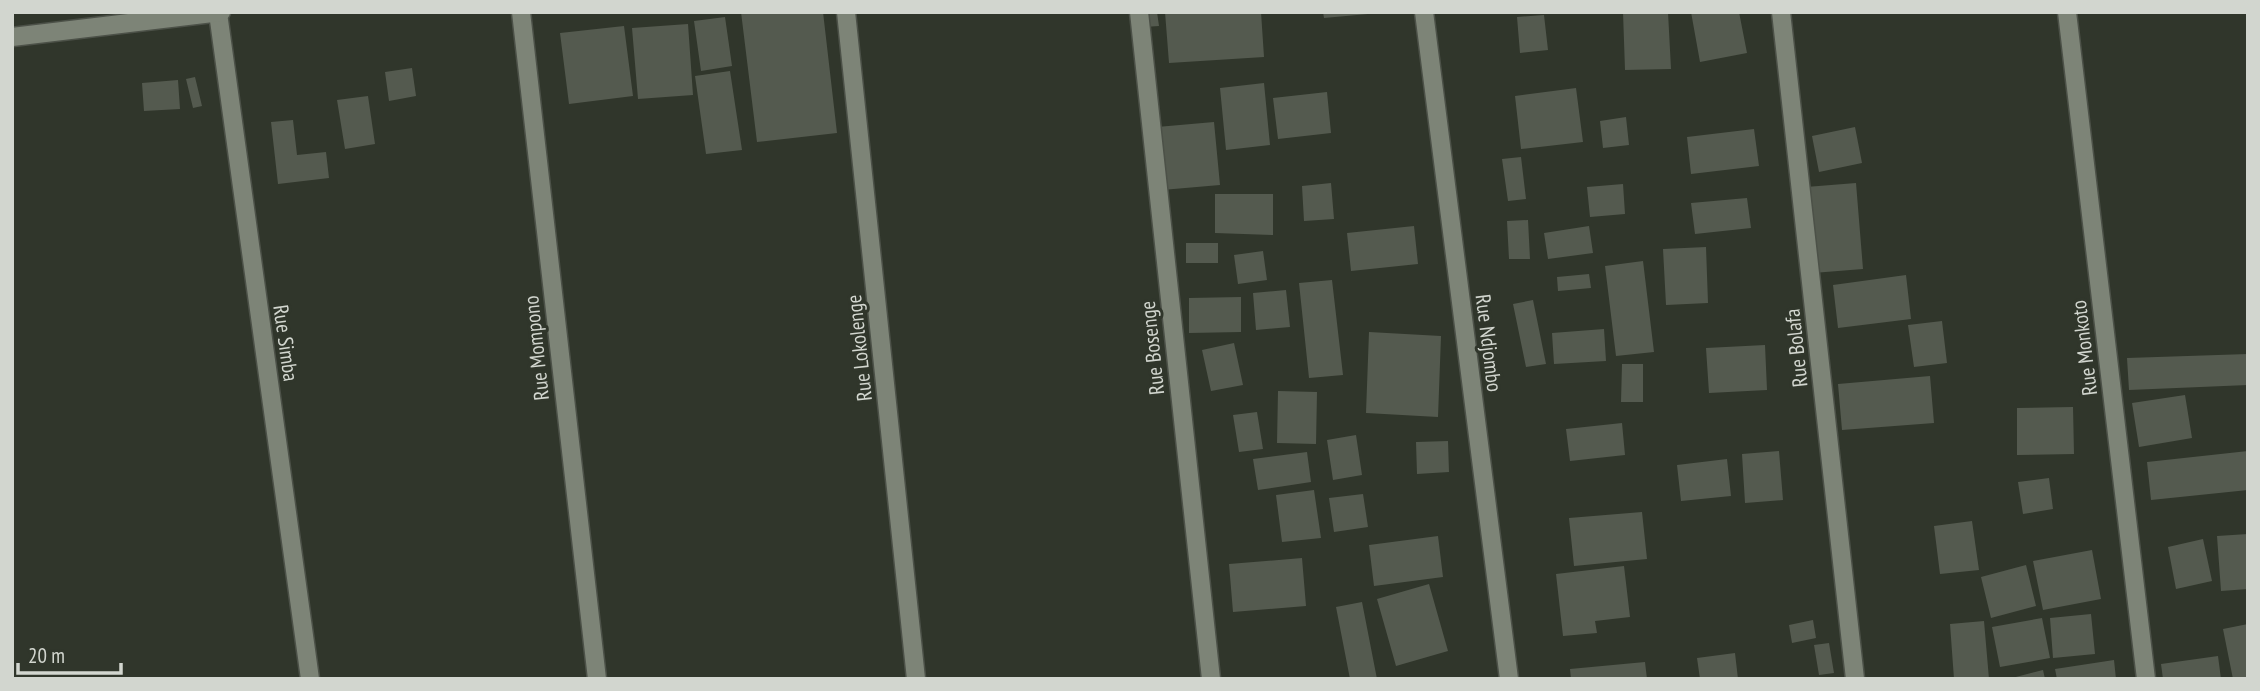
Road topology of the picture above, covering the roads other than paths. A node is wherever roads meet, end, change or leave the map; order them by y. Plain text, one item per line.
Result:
1 (219, 12) edge
2 (521, 12) edge
3 (846, 12) edge
4 (1139, 12) edge
5 (1424, 12) edge
6 (1781, 12) edge
7 (2067, 12) edge
8 (150, 16) edge
9 (12, 37) edge
10 (310, 679) edge
11 (597, 679) edge
12 (916, 679) edge
13 (1211, 679) edge
14 (1509, 679) edge
15 (1855, 679) edge
16 (2146, 679) edge

1 - 8 street
1 - 10 street, Rue Simba
2 - 11 street, Rue Mompono
3 - 12 street, Rue Lokolenge
4 - 13 street, Rue Bosenge
5 - 14 street, Rue Ndjombo
6 - 15 street, Rue Bolafa
7 - 16 street, Rue Monkoto
8 - 9 street

